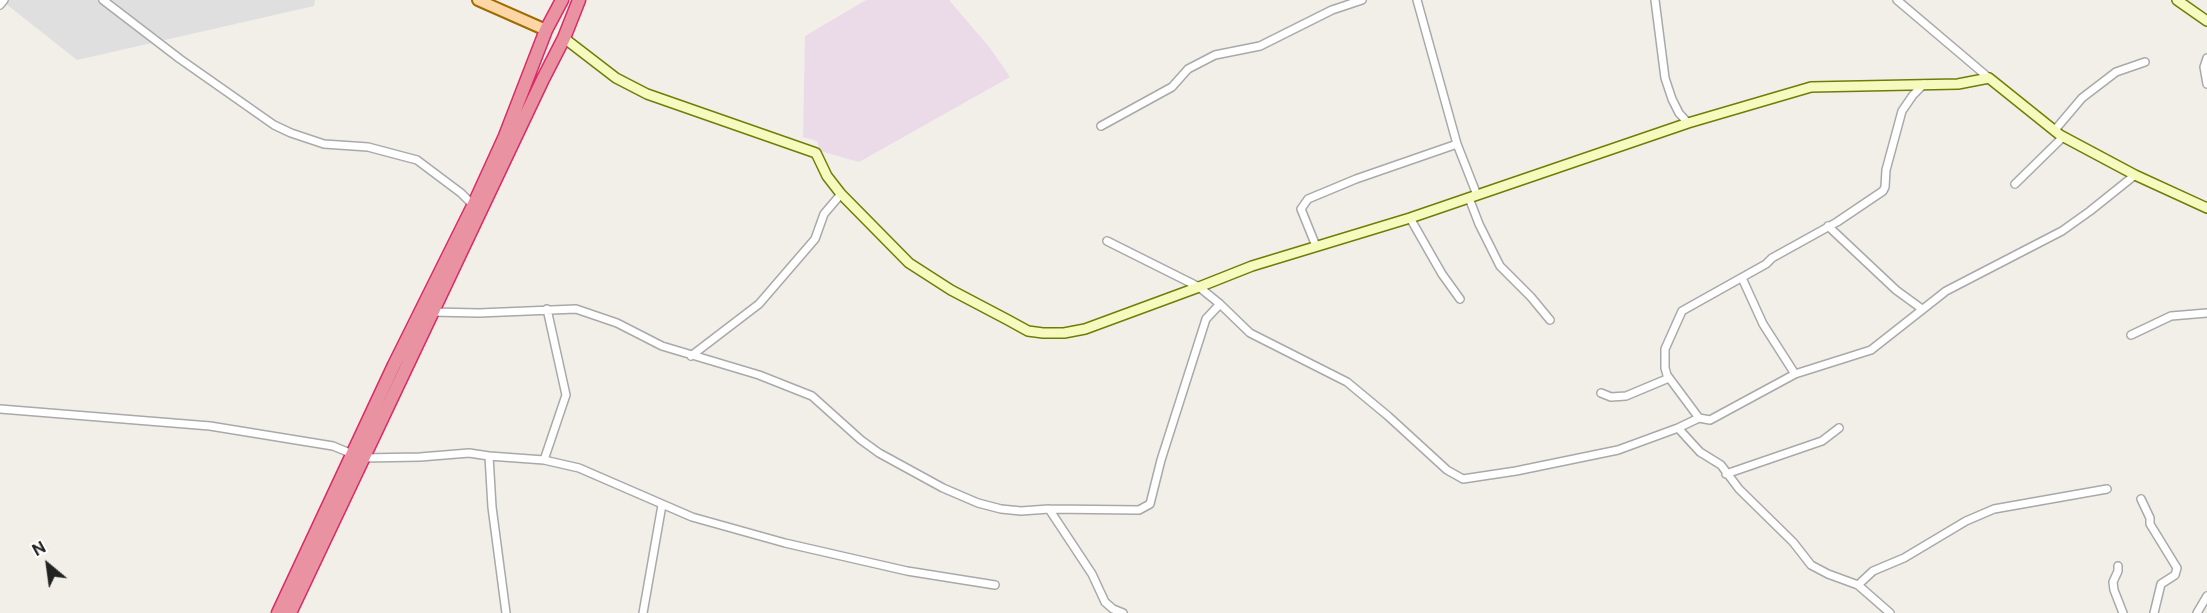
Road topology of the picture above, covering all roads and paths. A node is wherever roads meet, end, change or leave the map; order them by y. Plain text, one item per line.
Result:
1 (4, 0) edge
2 (103, 0) edge
3 (478, 0) edge
4 (579, 0) edge
5 (1362, 0) edge
6 (1417, 0) edge
7 (1655, 0) edge
8 (1897, 0) edge
9 (2177, 0) edge
10 (0, 5) edge
11 (559, 6) edge
12 (572, 19) junction
13 (2207, 21) edge
14 (546, 30) junction
15 (564, 39) junction
16 (536, 54) junction
17 (2207, 58) edge
18 (552, 62) junction
19 (2145, 62) dead end
20 (1989, 78) junction
21 (1924, 84) junction
22 (2207, 84) edge
23 (1688, 123) junction
24 (1101, 126) dead end
25 (2054, 131) junction
26 (2063, 137) junction
27 (510, 139) junction
28 (1456, 144) junction
29 (2134, 175) junction
30 (2015, 184) dead end
31 (841, 194) junction
32 (1473, 196) junction
33 (477, 208) junction
34 (2207, 208) edge
35 (1410, 218) junction
36 (1828, 226) junction
37 (1107, 241) dead end
38 (1316, 246) junction
39 (1742, 278) junction
40 (1199, 288) junction
41 (1460, 299) dead end
42 (1220, 304) junction
43 (547, 309) junction
44 (1922, 309) junction
45 (432, 312) junction
46 (2207, 313) edge
47 (1550, 320) dead end
48 (2131, 336) dead end
49 (691, 356) junction
50 (1796, 374) junction
51 (1669, 378) junction
52 (1601, 393) dead end
53 (0, 410) edge
54 (1698, 418) junction
55 (1678, 428) junction
56 (1839, 428) dead end
57 (357, 456) junction
58 (489, 456) junction
59 (544, 460) junction
60 (1726, 474) junction
61 (2107, 489) dead end
62 (2141, 499) dead end
63 (662, 505) junction
64 (1049, 509) junction
65 (327, 520) junction
66 (2118, 566) dead end
67 (996, 585) dead end
68 (1858, 585) junction
69 (2207, 596) edge
70 (278, 613) edge
71 (290, 613) edge
72 (506, 613) edge
73 (643, 613) edge
74 (1123, 613) edge
75 (1890, 613) edge
76 (2123, 613) edge
77 (2154, 613) edge
78 (2197, 613) edge

1 - 10 street
2 - 33 street
3 - 14 main road
4 - 12 highway
5 - 24 street
6 - 28 street
7 - 23 street
8 - 20 street
9 - 13 street
11 - 12 highway
11 - 14 highway
12 - 15 highway
14 - 16 highway
15 - 18 highway
15 - 31 street
16 - 18 highway
16 - 27 highway
17 - 22 street
18 - 27 highway
19 - 25 street
20 - 21 street
20 - 25 street
21 - 23 street
21 - 36 street
23 - 32 street
25 - 26 street
26 - 29 street
26 - 30 street
27 - 33 highway
28 - 32 street
28 - 38 street
29 - 34 street
29 - 44 street
31 - 40 street
31 - 49 street
32 - 35 street
32 - 47 street
33 - 45 highway
33 - 57 highway
35 - 38 street
35 - 41 street
36 - 39 street
36 - 44 street
37 - 40 street
38 - 40 street
39 - 50 street
39 - 51 street
40 - 42 street
42 - 55 street
42 - 64 street
43 - 45 street
43 - 49 street
43 - 59 street
44 - 50 street
45 - 57 highway
46 - 48 street
49 - 64 street
50 - 54 street
51 - 52 street
51 - 54 street
53 - 57 street
54 - 55 street
55 - 60 street
56 - 60 street
57 - 58 street
57 - 65 highway
58 - 59 street
58 - 72 street
59 - 63 street
60 - 68 street
61 - 68 street
62 - 77 street
63 - 67 street
63 - 73 street
64 - 74 street
65 - 70 highway
65 - 71 highway
66 - 76 street
68 - 75 street
69 - 78 street

